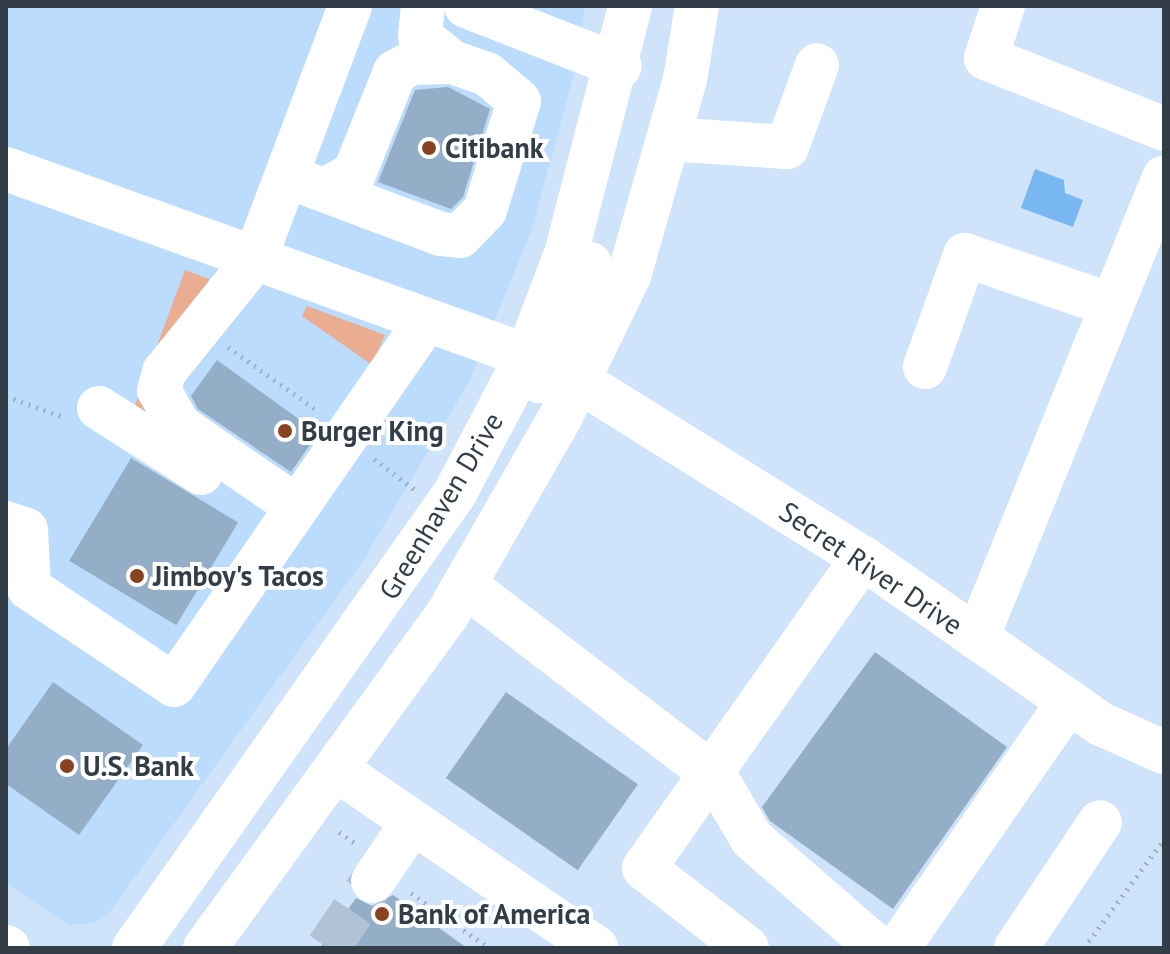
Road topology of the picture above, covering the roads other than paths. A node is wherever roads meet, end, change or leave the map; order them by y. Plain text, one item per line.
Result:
1 (350, 6) edge
2 (423, 6) edge
3 (466, 6) edge
4 (630, 6) edge
5 (697, 6) edge
6 (1003, 6) edge
7 (452, 62) junction
8 (817, 65) dead end
9 (615, 85) junction
10 (1164, 129) edge
11 (669, 139) junction
12 (6, 169) edge
13 (1164, 177) edge
14 (305, 183) junction
15 (255, 259) junction
16 (1108, 304) junction
17 (426, 321) junction
18 (527, 356) junction
19 (925, 367) dead end
20 (577, 381) junction
21 (99, 408) dead end
22 (291, 517) junction
23 (6, 523) edge
24 (863, 558) junction
25 (465, 585) junction
26 (977, 638) junction
27 (425, 645) junction
28 (1069, 701) junction
29 (1164, 752) edge
30 (336, 769) junction
31 (715, 776) junction
32 (413, 822) junction
33 (1100, 822) dead end
34 (373, 881) tunnel mouth
35 (588, 946) edge
36 (134, 948) edge
37 (205, 948) edge
38 (747, 948) edge
39 (878, 948) edge
40 (898, 948) edge
41 (1016, 948) edge

1 - 14 street
2 - 7 street
3 - 9 street
4 - 9 street, Greenhaven Drive
5 - 11 street, Greenhaven Drive
6 - 10 street
7 - 14 street
7 - 14 street
8 - 11 street
9 - 18 street, Greenhaven Drive
9 - 20 street
11 - 20 street, Greenhaven Drive
12 - 15 street
13 - 16 street
14 - 15 street
15 - 17 street
15 - 22 street
16 - 19 street
16 - 26 street
17 - 18 street
17 - 22 street
18 - 27 street
18 - 36 street, Greenhaven Drive
20 - 24 street, Secret River Drive
20 - 25 street, Greenhaven Drive
21 - 22 street
22 - 23 street
24 - 26 street, Secret River Drive
24 - 31 street
25 - 27 street, Greenhaven Drive
25 - 31 street
26 - 28 street, Secret River Drive
27 - 30 street, Greenhaven Drive
28 - 29 street, Secret River Drive
28 - 40 street
30 - 32 street
30 - 37 street, Greenhaven Drive
31 - 38 street
31 - 39 street
32 - 34 street
32 - 35 street
33 - 41 street

